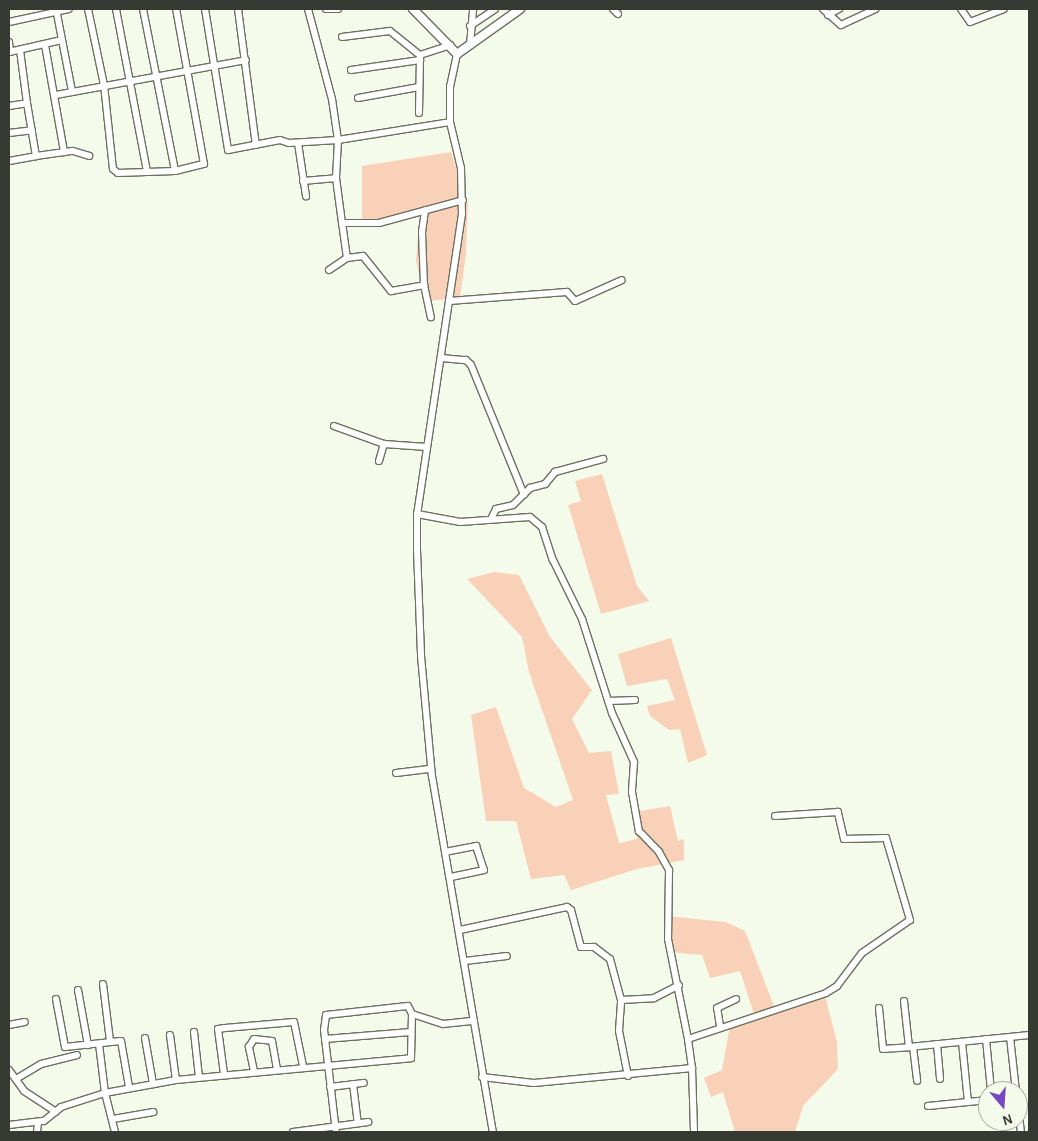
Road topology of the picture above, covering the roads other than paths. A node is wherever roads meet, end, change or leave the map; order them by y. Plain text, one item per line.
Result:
1 (69, 9) edge
2 (88, 9) edge
3 (116, 9) edge
4 (143, 9) edge
5 (176, 9) edge
6 (205, 9) edge
7 (238, 9) edge
8 (308, 9) edge
9 (326, 9) edge
10 (338, 9) edge
11 (413, 9) edge
12 (473, 9) edge
13 (495, 9) edge
14 (520, 9) edge
15 (823, 9) edge
16 (839, 9) edge
17 (875, 9) edge
18 (961, 9) edge
19 (1004, 9) edge
20 (57, 14) junction
21 (828, 15) junction
22 (9, 22) edge
23 (469, 35) junction
24 (342, 36) dead end
25 (62, 40) junction
26 (9, 42) edge
27 (450, 45) junction
28 (45, 46) junction
29 (20, 50) junction
30 (10, 52) edge
31 (457, 54) junction
32 (420, 58) junction
33 (246, 60) junction
34 (213, 66) junction
35 (351, 70) dead end
36 (187, 72) junction
37 (156, 76) junction
38 (129, 81) junction
39 (104, 85) junction
40 (419, 87) junction
41 (72, 91) junction
42 (56, 94) junction
43 (358, 98) dead end
44 (27, 103) junction
45 (9, 106) edge
46 (419, 113) dead end
47 (450, 122) junction
48 (32, 130) junction
49 (9, 133) edge
50 (338, 140) junction
51 (298, 143) junction
52 (256, 145) junction
53 (64, 152) junction
54 (36, 156) junction
55 (89, 156) dead end
56 (9, 161) edge
57 (175, 171) junction
58 (147, 172) junction
59 (336, 178) junction
60 (303, 181) junction
61 (306, 196) dead end
62 (463, 200) junction
63 (425, 210) junction
64 (342, 223) junction
65 (347, 258) junction
66 (329, 270) dead end
67 (622, 280) dead end
68 (424, 285) junction
69 (449, 301) junction
70 (431, 317) dead end
71 (441, 358) junction
72 (334, 426) dead end
73 (384, 444) junction
74 (427, 447) junction
75 (603, 459) dead end
76 (378, 461) dead end
77 (524, 495) junction
78 (417, 514) junction
79 (491, 519) junction
80 (635, 700) dead end
81 (608, 701) junction
82 (431, 770) junction
83 (396, 773) dead end
84 (775, 816) dead end
85 (445, 852) junction
86 (450, 877) junction
87 (460, 930) junction
88 (507, 956) dead end
89 (465, 961) junction
90 (103, 984) dead end
91 (679, 985) junction
92 (78, 990) dead end
93 (56, 999) dead end
94 (736, 999) dead end
95 (621, 1000) junction
96 (904, 1001) dead end
97 (878, 1008) dead end
98 (412, 1014) junction
99 (474, 1021) junction
100 (25, 1022) dead end
101 (9, 1025) edge
102 (720, 1026) junction
103 (194, 1032) dead end
104 (411, 1032) junction
105 (170, 1035) dead end
106 (1029, 1035) edge
107 (1010, 1037) junction
108 (144, 1038) dead end
109 (325, 1039) junction
110 (688, 1039) junction
111 (986, 1039) junction
112 (110, 1042) junction
113 (962, 1042) junction
114 (99, 1044) junction
115 (937, 1044) junction
116 (88, 1045) junction
117 (911, 1047) junction
118 (77, 1055) dead end
119 (328, 1064) junction
120 (303, 1066) junction
121 (278, 1068) junction
122 (692, 1068) junction
123 (9, 1070) edge
124 (254, 1071) junction
125 (224, 1074) junction
126 (628, 1076) junction
127 (199, 1077) junction
128 (482, 1077) junction
129 (16, 1079) junction
130 (940, 1079) dead end
131 (176, 1080) junction
132 (917, 1081) dead end
133 (990, 1081) edge
134 (1015, 1081) edge
135 (153, 1084) junction
136 (353, 1084) junction
137 (364, 1084) dead end
138 (330, 1087) junction
139 (129, 1088) junction
140 (104, 1093) junction
141 (978, 1101) edge
142 (968, 1102) junction
143 (928, 1106) dead end
144 (56, 1112) junction
145 (153, 1112) dead end
146 (113, 1119) junction
147 (368, 1122) dead end
148 (38, 1123) junction
149 (358, 1123) junction
150 (9, 1125) edge
151 (335, 1129) edge
152 (37, 1132) edge
153 (115, 1132) edge
154 (293, 1132) edge
155 (492, 1132) edge
156 (694, 1132) edge

1 - 20 street
2 - 39 street
3 - 38 street
4 - 37 street
5 - 36 street
6 - 34 street
7 - 33 street
8 - 50 street
9 - 10 street
11 - 27 street
12 - 23 street
13 - 23 street
14 - 23 street
15 - 21 street
16 - 21 street
17 - 21 street
18 - 19 street
20 - 22 street
20 - 25 street
23 - 31 street
24 - 32 street
25 - 28 street
25 - 41 street
26 - 30 street
27 - 31 street
27 - 32 street
28 - 29 street
28 - 42 street
29 - 30 street
29 - 44 street
31 - 47 street
32 - 35 street
32 - 40 street
33 - 34 street
33 - 52 street
34 - 36 street
34 - 52 street
36 - 37 street
36 - 57 street
37 - 38 street
37 - 57 street
38 - 39 street
38 - 58 street
39 - 41 street
39 - 58 street
40 - 43 street
40 - 46 street
41 - 42 street
42 - 53 street
44 - 45 street
44 - 48 street
47 - 50 street
47 - 62 street
48 - 49 street
48 - 54 street
50 - 51 street
50 - 59 street
51 - 52 street
51 - 60 street
53 - 54 street
53 - 55 street
54 - 56 street
57 - 58 street
59 - 60 street
59 - 64 street
60 - 61 street
62 - 63 street
62 - 69 street
63 - 64 street
63 - 68 street
64 - 65 street
65 - 66 street
65 - 68 street
67 - 69 street
68 - 70 street
69 - 71 street
71 - 74 street
71 - 77 street
72 - 73 street
73 - 74 street
73 - 76 street
74 - 78 street
75 - 77 street
77 - 79 street
78 - 79 street
78 - 82 street
79 - 81 street
80 - 81 street
81 - 91 street
82 - 83 street
82 - 85 street
84 - 102 street
85 - 86 street
85 - 86 street
86 - 87 street
87 - 89 street
87 - 95 street
88 - 89 street
89 - 99 street
90 - 112 street
91 - 95 street
91 - 110 street
92 - 116 street
93 - 116 street
94 - 102 street
95 - 126 street
96 - 117 street
97 - 117 street
98 - 99 street
98 - 104 street
98 - 109 street
99 - 128 street
100 - 101 street
102 - 110 street
103 - 127 street
104 - 109 street
104 - 119 street
105 - 131 street
106 - 107 street
107 - 111 street
107 - 134 street
108 - 135 street
109 - 119 street
110 - 122 street
111 - 113 street
111 - 133 street
112 - 114 street
112 - 139 street
113 - 115 street
113 - 142 street
114 - 116 street
114 - 140 street
115 - 117 street
115 - 130 street
117 - 132 street
118 - 129 street
119 - 120 street
119 - 138 street
120 - 121 street
120 - 125 street
121 - 124 street
121 - 124 street
122 - 126 street
122 - 156 street
123 - 129 street
124 - 125 street
125 - 127 street
126 - 128 street
127 - 131 street
128 - 155 street
129 - 144 street
131 - 135 street
135 - 139 street
136 - 137 street
136 - 138 street
136 - 149 street
138 - 151 street
139 - 140 street
140 - 144 street
140 - 146 street
141 - 142 street
142 - 143 street
144 - 148 street
145 - 146 street
146 - 153 street
147 - 149 street
148 - 150 street
148 - 152 street
149 - 151 street
151 - 154 street

